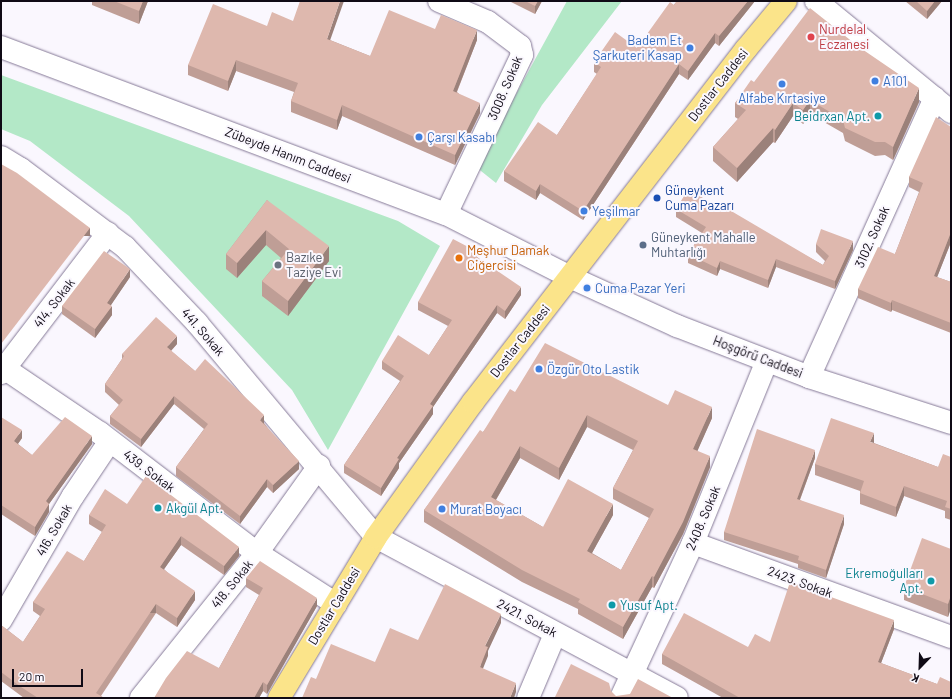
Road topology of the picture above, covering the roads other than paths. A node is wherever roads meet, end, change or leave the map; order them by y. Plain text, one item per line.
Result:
1 (439, 1) edge
2 (786, 1) edge
3 (816, 1) edge
4 (471, 6) edge
5 (1, 47) edge
6 (943, 105) edge
7 (1, 157) edge
8 (446, 214) junction
9 (108, 233) junction
10 (570, 276) junction
11 (767, 361) junction
12 (2, 369) edge
13 (809, 377) junction
14 (951, 423) edge
15 (110, 441) junction
16 (319, 466) junction
17 (376, 537) junction
18 (693, 543) junction
19 (257, 553) junction
20 (336, 604) junction
21 (1, 620) edge
22 (555, 634) junction
23 (951, 637) edge
24 (634, 673) junction
25 (141, 698) edge
26 (279, 698) edge
27 (528, 698) edge
28 (621, 698) edge
29 (677, 698) edge

1 - 4 street, 3008. Sokak
2 - 10 main road, Dostlar Caddesi
3 - 6 street
4 - 8 street, 3008. Sokak
5 - 8 street, Zübeyde Hanım Caddesi
6 - 13 street, 3102. Sokak
7 - 9 street, 441. Sokak
8 - 10 street, Zübeyde Hanım Caddesi
9 - 12 street, 414. Sokak
9 - 16 street, 441. Sokak
10 - 11 street, Hoşgörü Caddesi
10 - 17 main road, Dostlar Caddesi
11 - 13 street, Hoşgörü Caddesi
11 - 18 street, 2408. Sokak
12 - 15 street, 439. Sokak
13 - 14 street, Hoşgörü Caddesi
15 - 19 street, 439. Sokak
15 - 21 street, 416. Sokak
16 - 17 street, 441. Sokak
16 - 19 street, 418. Sokak
17 - 20 main road, Dostlar Caddesi
17 - 22 street, 2421. Sokak
18 - 23 street, 2423. Sokak
18 - 24 street, 2408. Sokak
19 - 20 street, 439. Sokak
19 - 25 street, 418. Sokak
20 - 26 main road, Dostlar Caddesi
22 - 24 street, 2421. Sokak
22 - 27 street
24 - 28 street, 2408. Sokak
24 - 29 street, 2421. Sokak

